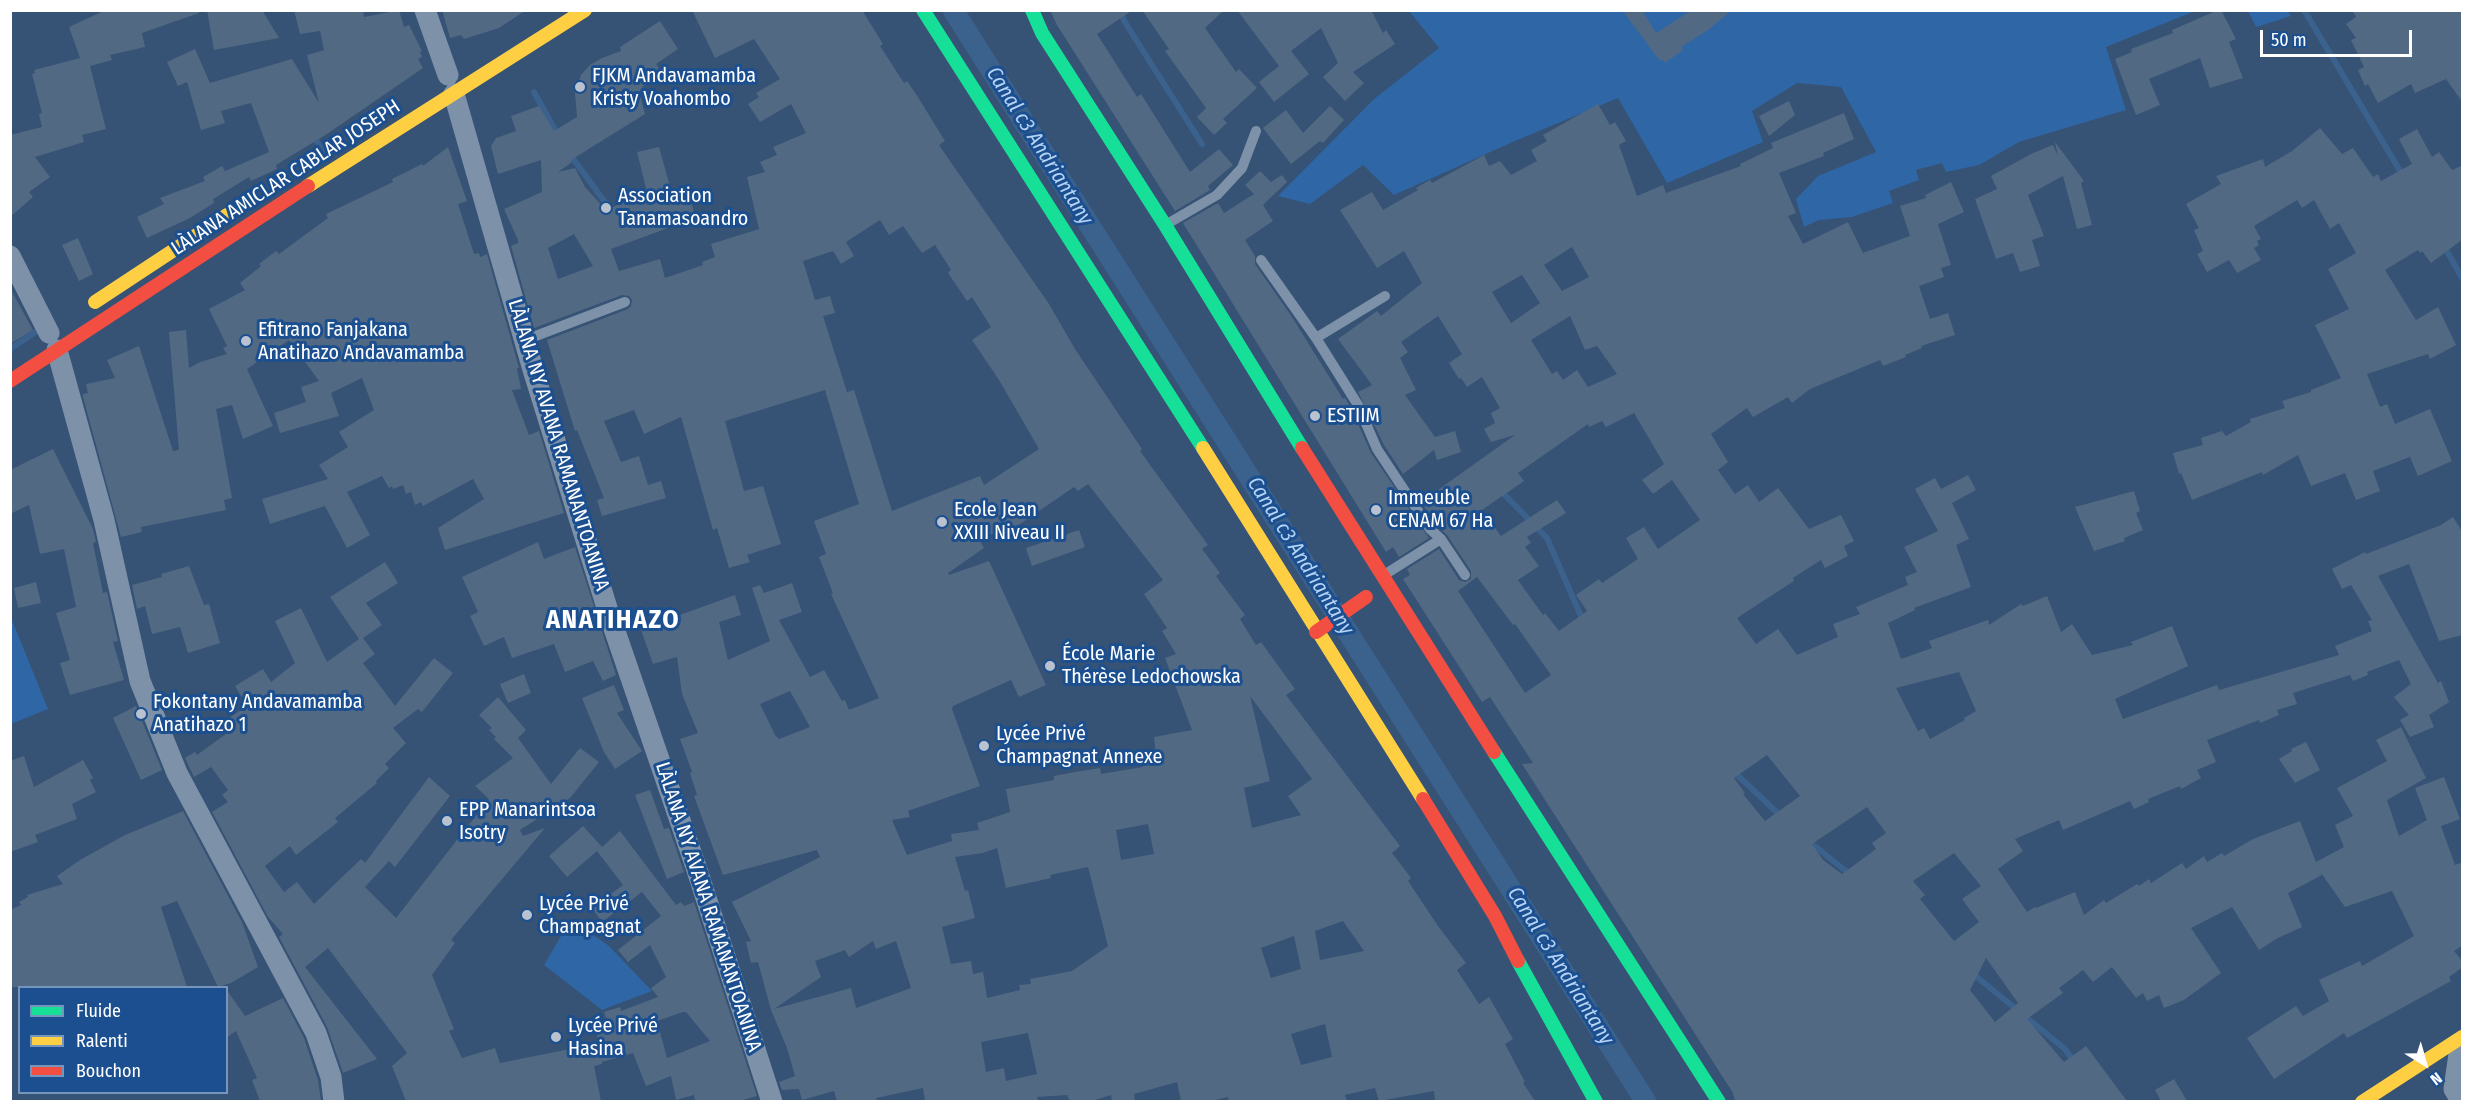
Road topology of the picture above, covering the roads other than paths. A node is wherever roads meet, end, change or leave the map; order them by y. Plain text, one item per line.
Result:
1 (425, 10) edge
2 (585, 10) edge
3 (923, 10) edge
4 (1032, 10) edge
5 (450, 80) junction
6 (1256, 131) dead end
7 (243, 205) dead end
8 (1164, 225) junction
9 (10, 256) edge
10 (1261, 260) dead end
11 (1385, 296) dead end
12 (626, 302) dead end
13 (87, 307) dead end
14 (533, 336) dead end
15 (51, 337) junction
16 (1316, 338) junction
17 (10, 381) edge
18 (1441, 539) junction
19 (1374, 564) junction
20 (1465, 575) dead end
21 (1305, 608) junction
22 (2461, 1047) edge
23 (334, 1101) edge
24 (772, 1101) edge
25 (1596, 1101) edge
26 (1719, 1101) edge
27 (2362, 1101) edge
28 (2384, 1101) edge
29 (2462, 1101) edge

1 - 5 street, LÀLANA NY AVANA RAMANANTOANINA
2 - 5 main road, LÀLANA AMICLAR CABLAR JOSEPH
3 - 21 main road
4 - 8 main road
5 - 15 main road, LÀLANA AMICLAR CABLAR JOSEPH
5 - 24 street, LÀLANA NY AVANA RAMANANTOANINA
6 - 8 lane
7 - 13 main road, LÀLANA AMICLAR CABLAR JOSEPH
8 - 19 main road
9 - 15 street
10 - 16 lane
11 - 16 lane
12 - 14 lane
15 - 17 main road, LÀLANA AMICLAR CABLAR JOSEPH
15 - 23 street
16 - 18 lane
18 - 19 lane
18 - 20 lane
19 - 21 main road, bridge
19 - 26 main road
21 - 25 main road
22 - 27 main road
22 - 28 main road
22 - 29 street

